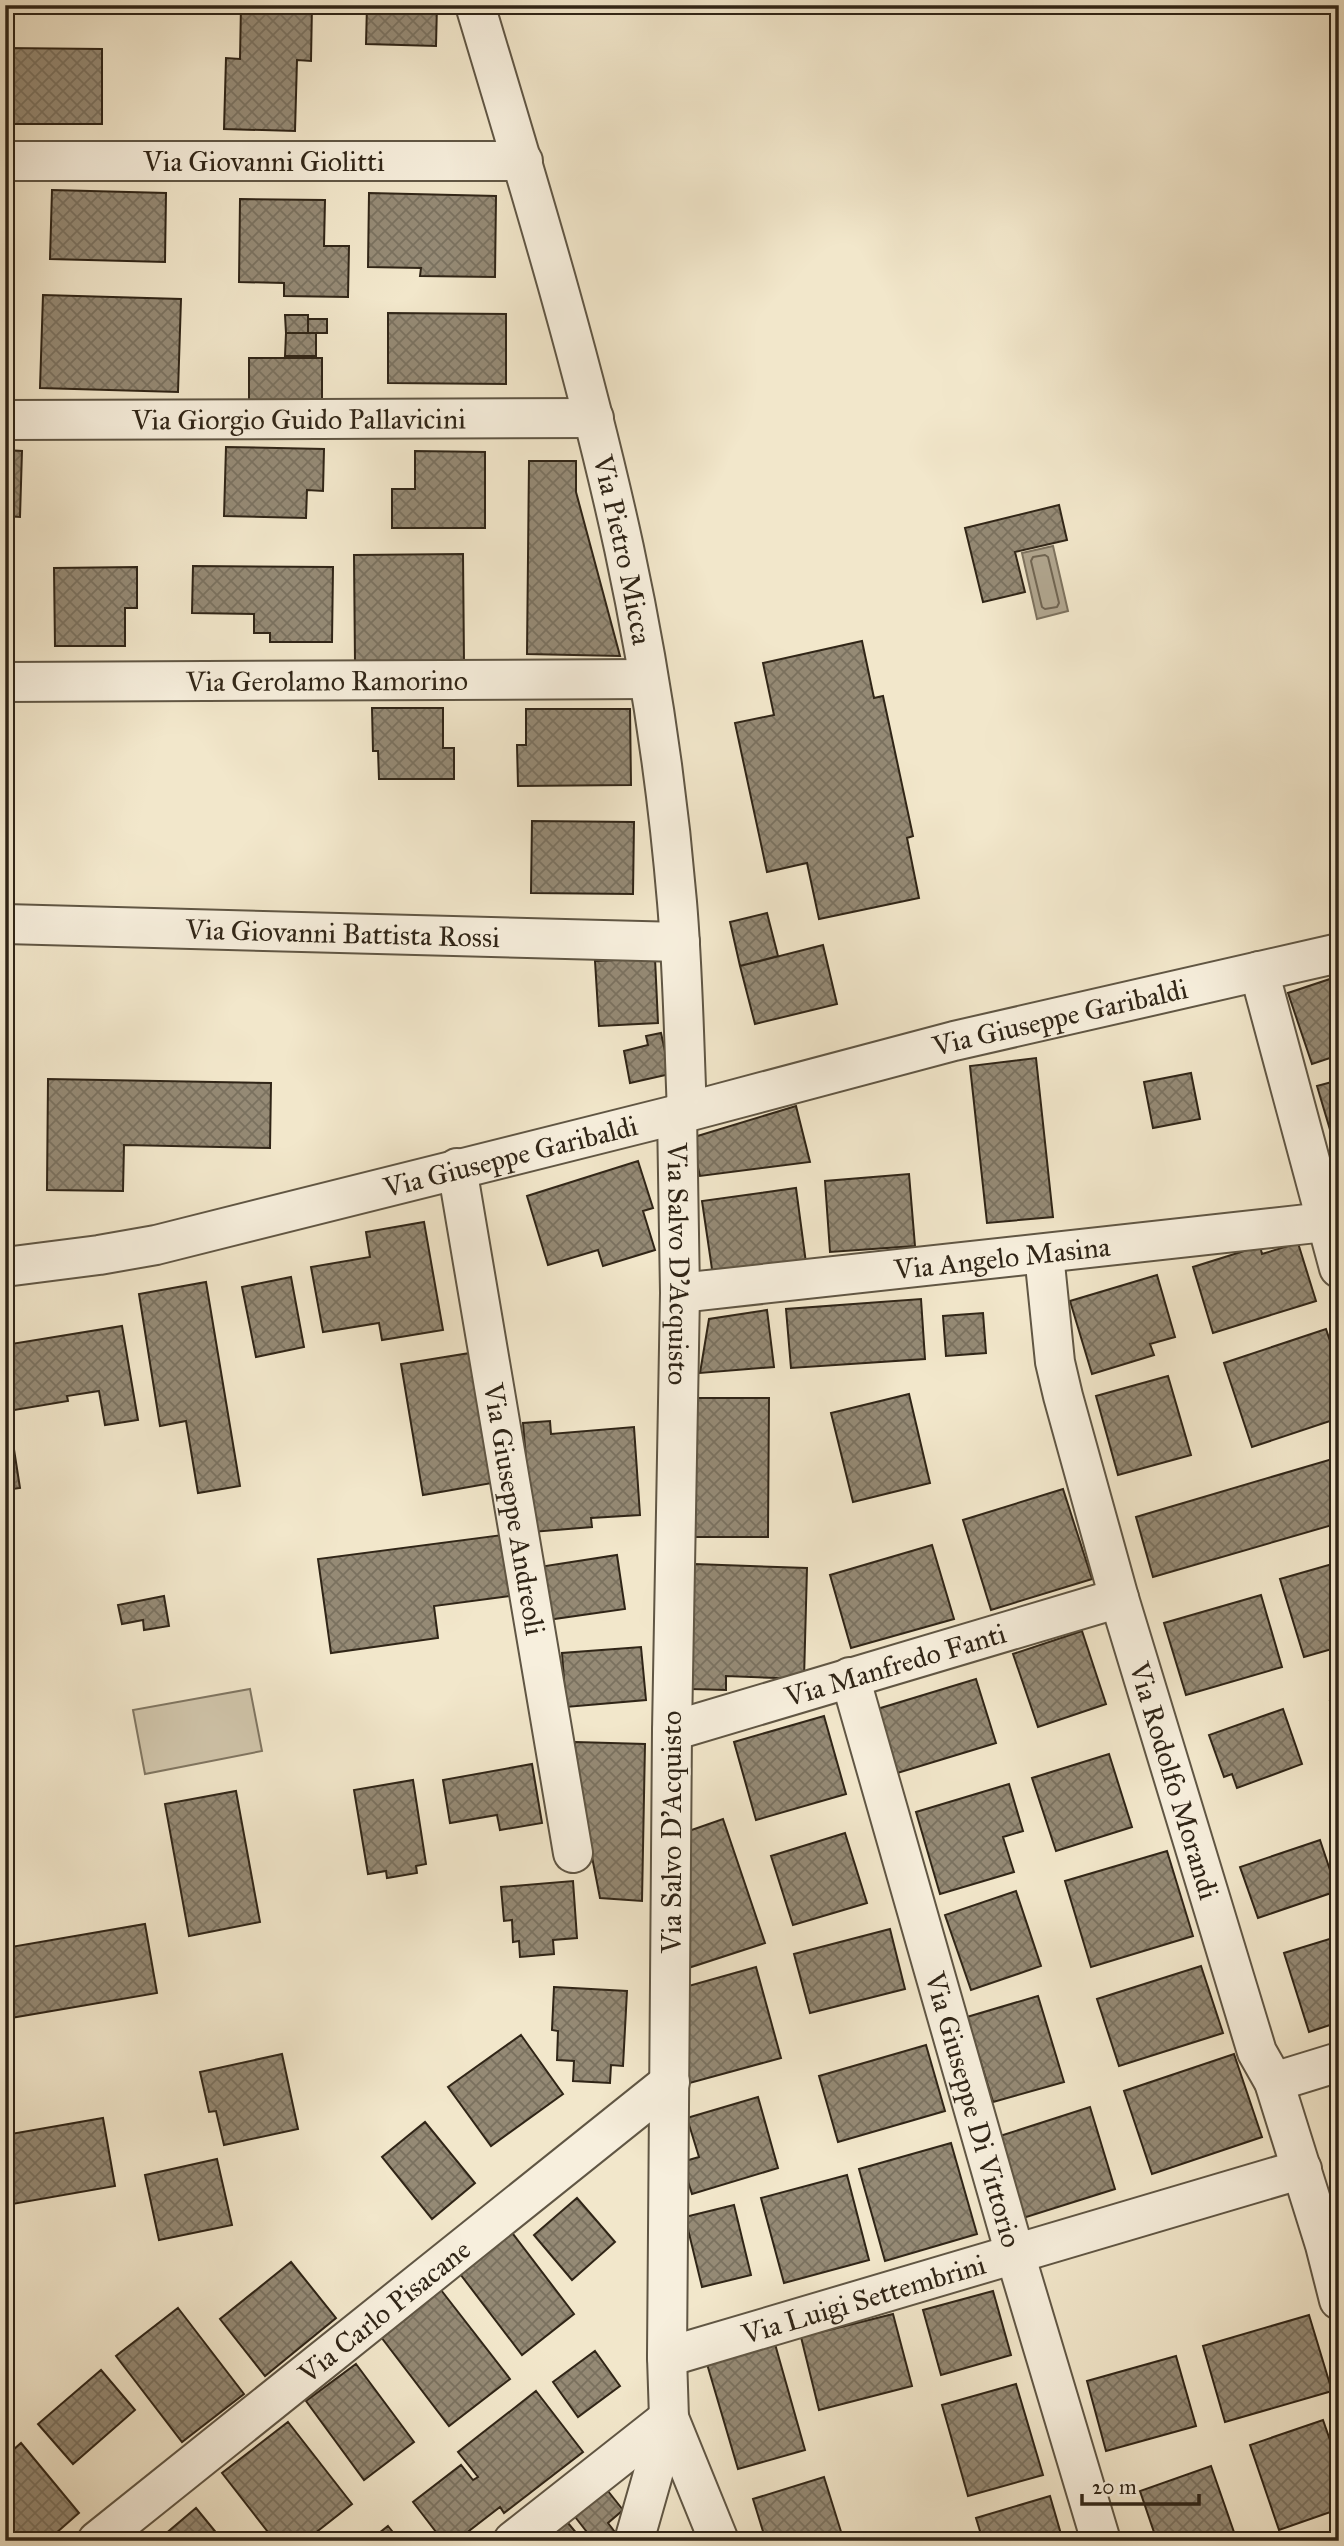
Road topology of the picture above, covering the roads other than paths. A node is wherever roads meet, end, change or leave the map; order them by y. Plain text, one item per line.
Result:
1 (475, 5) edge
2 (5, 161) edge
3 (523, 161) junction
4 (594, 418) junction
5 (5, 420) edge
6 (648, 679) junction
7 (5, 682) edge
8 (5, 925) edge
9 (680, 942) junction
10 (1339, 953) edge
11 (1258, 971) junction
12 (682, 1113) junction
13 (457, 1168) junction
14 (1325, 1222) junction
15 (1044, 1254) junction
16 (5, 1267) edge
17 (1339, 1268) edge
18 (680, 1293) junction
19 (1119, 1598) junction
20 (850, 1677) junction
21 (672, 1731) junction
22 (573, 1853) dead end
23 (1339, 2062) edge
24 (1274, 2081) junction
25 (670, 2082) junction
26 (1302, 2169) junction
27 (1332, 2243) edge
28 (1016, 2254) junction
29 (1339, 2301) edge
30 (667, 2357) junction
31 (669, 2418) junction
32 (97, 2541) edge
33 (513, 2541) edge
34 (634, 2541) edge
35 (719, 2541) edge
36 (1101, 2541) edge

1 - 3 street, Via Pietro Micca
2 - 3 street, Via Giovanni Giolitti
3 - 4 street, Via Pietro Micca
4 - 5 street, Via Giorgio Guido Pallavicini
4 - 6 street, Via Pietro Micca
6 - 7 street, Via Gerolamo Ramorino
6 - 9 street, Via Pietro Micca
8 - 9 street, Via Giovanni Battista Rossi
9 - 12 street, Via Pietro Micca
10 - 11 street, Via Giuseppe Garibaldi
11 - 12 street, Via Giuseppe Garibaldi
11 - 14 street
12 - 13 street, Via Giuseppe Garibaldi
12 - 18 street, Via Salvo D'Acquisto
13 - 16 street, Via Giuseppe Garibaldi
13 - 22 street, Via Giuseppe Andreoli
14 - 15 street, Via Angelo Masina
14 - 17 street
15 - 18 street, Via Angelo Masina
15 - 19 street, Via Rodolfo Morandi
18 - 21 street, Via Salvo D'Acquisto
19 - 20 street, Via Manfredo Fanti
19 - 24 street, Via Rodolfo Morandi
20 - 21 street, Via Manfredo Fanti
20 - 28 street, Via Giuseppe Di Vittorio
21 - 25 street, Via Salvo D'Acquisto
23 - 24 street
24 - 26 street, Via Rodolfo Morandi
25 - 30 street, Via Salvo D'Acquisto
25 - 32 street, Via Carlo Pisacane
26 - 27 street, Via Rodolfo Morandi
26 - 28 street, Via Luigi Settembrini
27 - 29 street, Via Rodolfo Morandi
28 - 30 street, Via Luigi Settembrini
28 - 36 street, Via Giuseppe Di Vittorio
30 - 31 street, Via Salvo D'Acquisto
31 - 33 street
31 - 34 street
31 - 35 street, Via Salvo D'Acquisto

